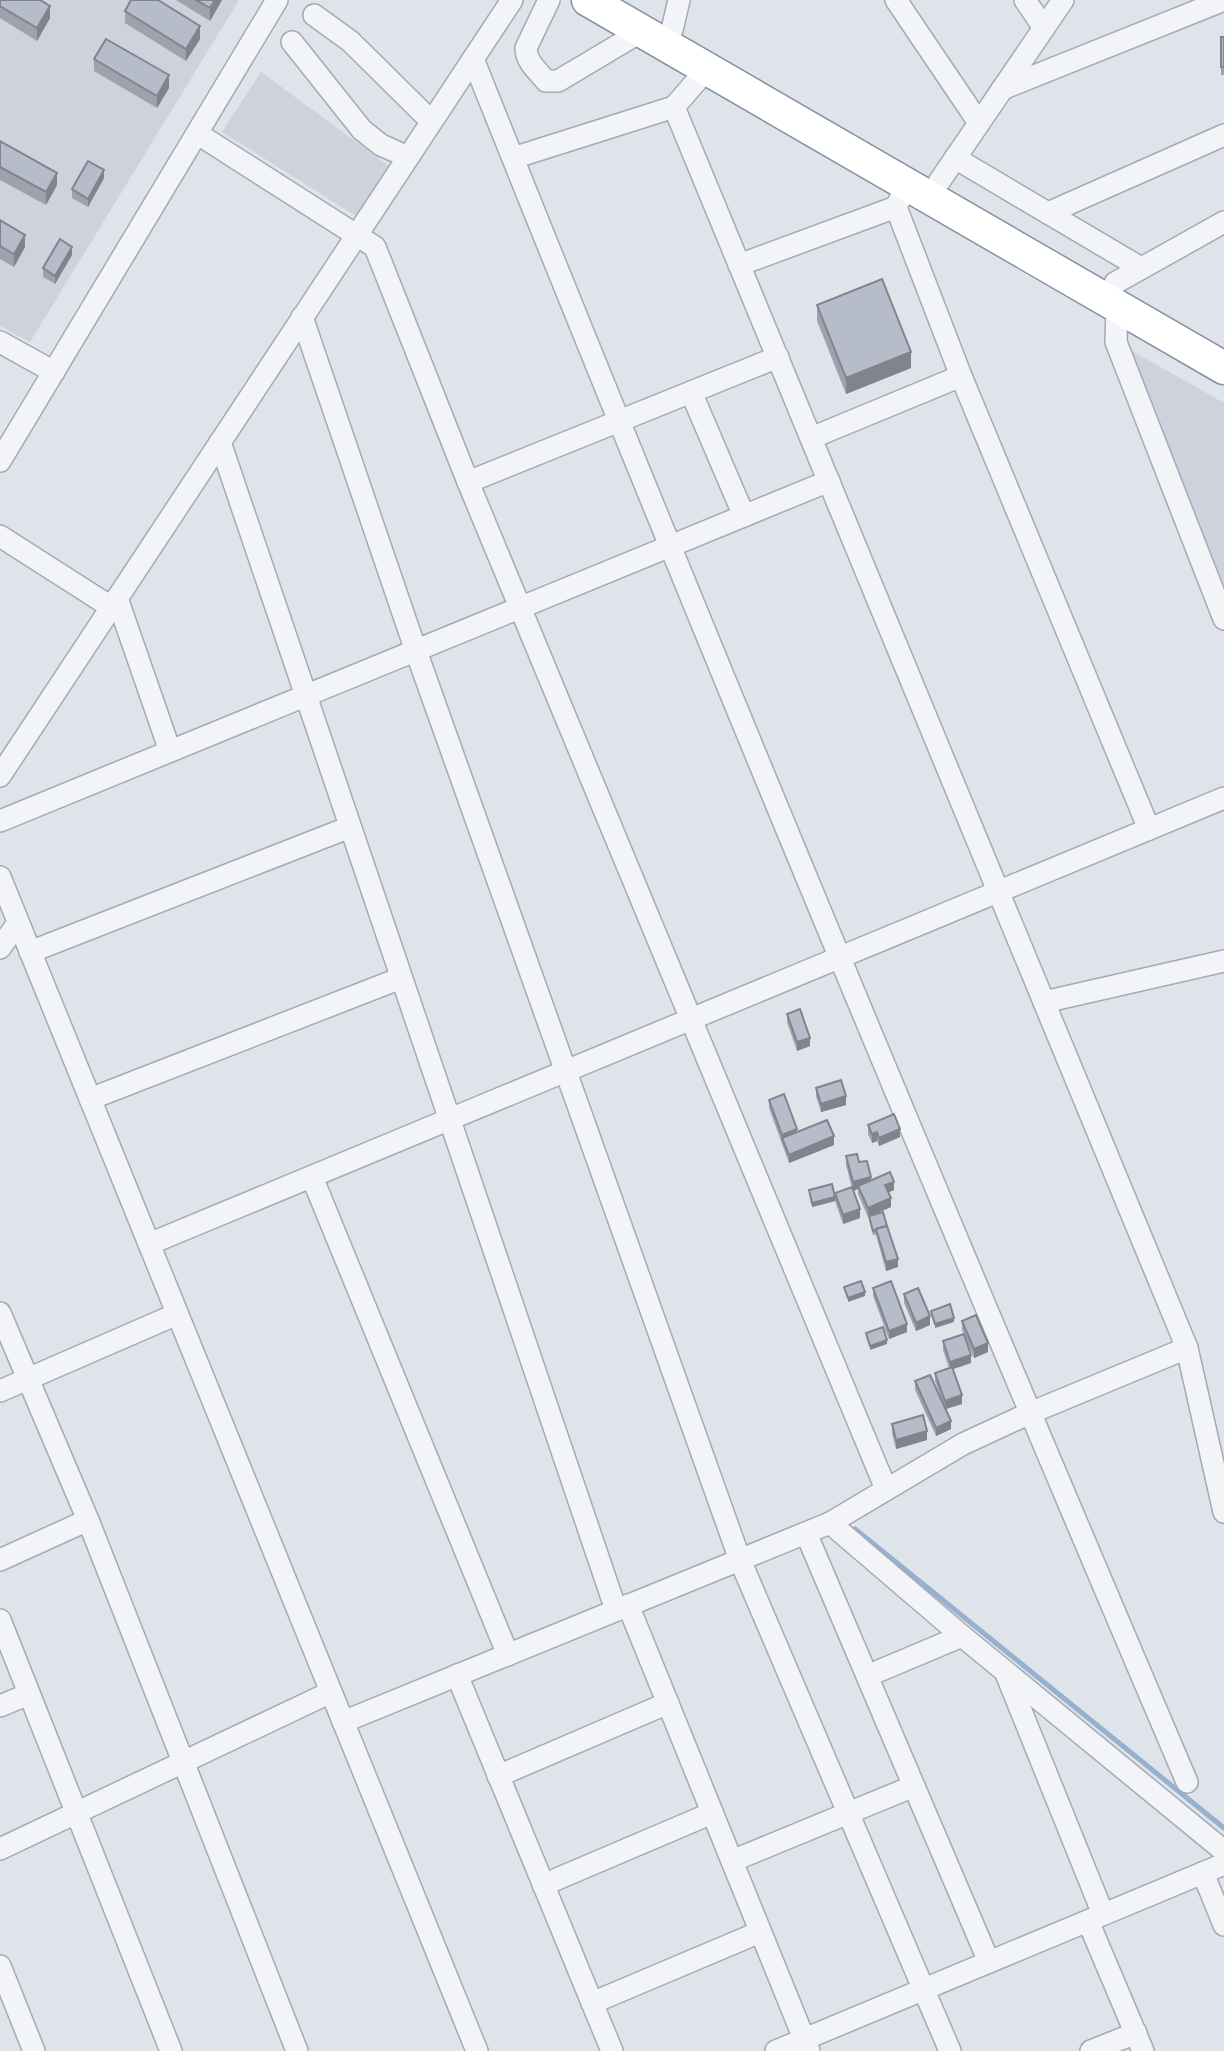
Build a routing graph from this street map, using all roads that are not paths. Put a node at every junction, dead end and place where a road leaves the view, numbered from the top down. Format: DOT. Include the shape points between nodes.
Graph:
graph roads {
  1 [pos="278,0"];
  2 [pos="512,0"];
  3 [pos="549,0"];
  4 [pos="588,0"];
  5 [pos="620,0"];
  6 [pos="896,0"];
  7 [pos="1025,0"];
  8 [pos="1063,0"];
  9 [pos="1224,0"];
  10 [pos="314,15"];
  11 [pos="664,20"];
  12 [pos="1044,28"];
  13 [pos="292,42"];
  14 [pos="473,59"];
  15 [pos="707,69"];
  16 [pos="1002,89"];
  17 [pos="674,107"];
  18 [pos="431,121"];
  19 [pos="979,123"];
  20 [pos="198,134"];
  21 [pos="1224,135"];
  22 [pos="408,157"];
  23 [pos="513,158"];
  24 [pos="947,170"];
  25 [pos="902,195"];
  26 [pos="1048,213"];
  27 [pos="1224,222"];
  28 [pos="357,235"];
  29 [pos="739,265"];
  30 [pos="1124,286"];
  31 [pos="302,317"];
  32 [pos="0,342"];
  33 [pos="1224,345"];
  34 [pos="778,358"];
  35 [pos="1224,368"];
  36 [pos="54,372"];
  37 [pos="961,376"];
  38 [pos="691,392"];
  39 [pos="618,421"];
  40 [pos="811,438"];
  41 [pos="220,442"];
  42 [pos="0,461"];
  43 [pos="829,481"];
  44 [pos="468,482"];
  45 [pos="744,516"];
  46 [pos="0,536"];
  47 [pos="670,546"];
  48 [pos="114,603"];
  49 [pos="520,608"];
  50 [pos="1224,619"];
  51 [pos="416,651"];
  52 [pos="306,696"];
  53 [pos="170,751"];
  54 [pos="0,776"];
  55 [pos="1224,798"];
  56 [pos="0,821"];
  57 [pos="350,827"];
  58 [pos="1149,829"];
  59 [pos="0,877"];
  60 [pos="999,892"];
  61 [pos="18,923"];
  62 [pos="0,948"];
  63 [pos="30,952"];
  64 [pos="841,957"];
  65 [pos="1224,961"];
  66 [pos="401,978"];
  67 [pos="1044,1002"];
  68 [pos="690,1020"];
  69 [pos="566,1072"];
  70 [pos="90,1099"];
  71 [pos="449,1121"];
  72 [pos="312,1177"];
  73 [pos="149,1244"];
  74 [pos="0,1313"];
  75 [pos="177,1314"];
  76 [pos="1187,1348"];
  77 [pos="28,1379"];
  78 [pos="0,1391"];
  79 [pos="1030,1413"];
  80 [pos="886,1489"];
  81 [pos="1224,1512"];
  82 [pos="88,1520"];
  83 [pos="830,1523"];
  84 [pos="806,1533"];
  85 [pos="0,1560"];
  86 [pos="740,1560"];
  87 [pos="622,1608"];
  88 [pos="0,1620"];
  89 [pos="962,1636"];
  90 [pos="508,1655"];
  91 [pos="1006,1672"];
  92 [pos="457,1675"];
  93 [pos="867,1675"];
  94 [pos="331,1692"];
  95 [pos="29,1694"];
  96 [pos="668,1703"];
  97 [pos="0,1706"];
  98 [pos="343,1722"];
  99 [pos="184,1762"];
  100 [pos="498,1776"];
  101 [pos="1187,1782"];
  102 [pos="914,1786"];
  103 [pos="76,1812"];
  104 [pos="712,1813"];
  105 [pos="848,1813"];
  106 [pos="0,1849"];
  107 [pos="1224,1851"];
  108 [pos="732,1861"];
  109 [pos="1224,1864"];
  110 [pos="1203,1873"];
  111 [pos="544,1885"];
  112 [pos="1096,1918"];
  113 [pos="1224,1925"];
  114 [pos="760,1932"];
  115 [pos="989,1962"];
  116 [pos="0,1966"];
  117 [pos="924,1989"];
  118 [pos="592,2003"];
  119 [pos="1140,2042"];
  120 [pos="806,2045"];
  121 [pos="34,2051"];
  122 [pos="170,2051"];
  123 [pos="298,2051"];
  124 [pos="477,2051"];
  125 [pos="612,2051"];
  126 [pos="776,2051"];
  127 [pos="950,2051"];
  128 [pos="1091,2051"];
  1 -- 20 [label="street"];
  2 -- 14 [label="street"];
  3 -- 11 [label="street" via="526,48 528,60 546,81 558,81"];
  4 -- 11 [label="highway"];
  5 -- 11 [label="highway"];
  6 -- 19 [label="street"];
  7 -- 12 [label="street"];
  8 -- 12 [label="street"];
  9 -- 16 [label="street"];
  10 -- 18 [label="street" via="350,41"];
  11 -- 15 [label="highway"];
  11 -- 24 [label="highway"];
  12 -- 16 [label="street"];
  13 -- 22 [label="street" via="362,130"];
  14 -- 18 [label="street"];
  14 -- 23 [label="street"];
  15 -- 17 [label="street"];
  15 -- 25 [label="highway"];
  16 -- 19 [label="street"];
  17 -- 23 [label="street"];
  17 -- 29 [label="street"];
  18 -- 22 [label="street"];
  19 -- 24 [label="street"];
  20 -- 28 [label="street"];
  20 -- 36 [label="street"];
  21 -- 26 [label="street"];
  22 -- 28 [label="street"];
  23 -- 39 [label="street"];
  24 -- 26 [label="street"];
  24 -- 30 [label="highway"];
  25 -- 29 [label="street"];
  25 -- 30 [label="highway"];
  25 -- 37 [label="street"];
  26 -- 30 [label="street"];
  27 -- 30 [label="street"];
  28 -- 31 [label="street"];
  28 -- 44 [label="street" via="375,247"];
  29 -- 34 [label="street"];
  30 -- 33 [label="highway"];
  30 -- 35 [label="highway"];
  30 -- 50 [label="street" via="1116,342"];
  31 -- 41 [label="street"];
  31 -- 51 [label="street"];
  32 -- 36 [label="street"];
  34 -- 38 [label="street"];
  34 -- 40 [label="street"];
  36 -- 42 [label="street"];
  37 -- 40 [label="street"];
  37 -- 58 [label="street"];
  38 -- 39 [label="street"];
  38 -- 45 [label="street"];
  39 -- 44 [label="street"];
  39 -- 47 [label="street"];
  40 -- 43 [label="street"];
  41 -- 48 [label="street"];
  41 -- 52 [label="street"];
  43 -- 45 [label="street"];
  43 -- 60 [label="street"];
  44 -- 49 [label="street"];
  45 -- 47 [label="street"];
  46 -- 48 [label="street"];
  47 -- 49 [label="street"];
  47 -- 64 [label="street"];
  48 -- 53 [label="street"];
  48 -- 54 [label="street"];
  49 -- 51 [label="street"];
  49 -- 68 [label="street"];
  51 -- 52 [label="street"];
  51 -- 69 [label="street"];
  52 -- 53 [label="street"];
  52 -- 57 [label="street"];
  53 -- 56 [label="street"];
  55 -- 58 [label="street"];
  57 -- 63 [label="street"];
  57 -- 66 [label="street"];
  58 -- 60 [label="street"];
  59 -- 61 [label="street"];
  60 -- 64 [label="street"];
  60 -- 67 [label="street"];
  61 -- 62 [label="street"];
  61 -- 63 [label="street"];
  63 -- 70 [label="street"];
  64 -- 68 [label="street"];
  64 -- 79 [label="street"];
  65 -- 67 [label="street"];
  66 -- 70 [label="street"];
  66 -- 71 [label="street"];
  67 -- 76 [label="street"];
  68 -- 69 [label="street"];
  68 -- 80 [label="street"];
  69 -- 71 [label="street"];
  69 -- 86 [label="street"];
  70 -- 73 [label="street"];
  71 -- 72 [label="street"];
  71 -- 87 [label="street"];
  72 -- 73 [label="street"];
  72 -- 90 [label="street"];
  73 -- 75 [label="street"];
  74 -- 77 [label="street"];
  75 -- 77 [label="street"];
  75 -- 94 [label="street"];
  76 -- 79 [label="street"];
  76 -- 81 [label="street"];
  77 -- 78 [label="street"];
  77 -- 82 [label="street"];
  79 -- 80 [label="street" via="963,1444"];
  79 -- 101 [label="street"];
  80 -- 83 [label="street"];
  82 -- 85 [label="street"];
  82 -- 99 [label="street"];
  83 -- 84 [label="street"];
  83 -- 89 [label="street"];
  84 -- 86 [label="street"];
  84 -- 93 [label="street"];
  86 -- 87 [label="street"];
  86 -- 105 [label="street"];
  87 -- 90 [label="street"];
  87 -- 96 [label="street"];
  88 -- 95 [label="street"];
  89 -- 91 [label="street"];
  89 -- 93 [label="street"];
  90 -- 92 [label="street"];
  91 -- 107 [label="street"];
  91 -- 112 [label="street"];
  92 -- 98 [label="street"];
  92 -- 100 [label="street"];
  93 -- 102 [label="street"];
  94 -- 98 [label="street"];
  94 -- 99 [label="street"];
  95 -- 97 [label="street"];
  95 -- 103 [label="street"];
  96 -- 100 [label="street"];
  96 -- 104 [label="street"];
  98 -- 124 [label="street"];
  99 -- 103 [label="street"];
  99 -- 123 [label="street"];
  100 -- 111 [label="street"];
  102 -- 105 [label="street"];
  102 -- 115 [label="street"];
  103 -- 106 [label="street"];
  103 -- 122 [label="street"];
  104 -- 108 [label="street"];
  104 -- 111 [label="street"];
  105 -- 108 [label="street"];
  105 -- 117 [label="street"];
  108 -- 114 [label="street"];
  109 -- 110 [label="street"];
  110 -- 112 [label="street"];
  110 -- 113 [label="street"];
  111 -- 118 [label="street"];
  112 -- 115 [label="street"];
  112 -- 119 [label="street"];
  114 -- 118 [label="street"];
  114 -- 120 [label="street"];
  115 -- 117 [label="street"];
  116 -- 121 [label="street"];
  117 -- 120 [label="street"];
  117 -- 127 [label="street"];
  118 -- 125 [label="street"];
  119 -- 128 [label="street"];
  120 -- 126 [label="street"];
}
